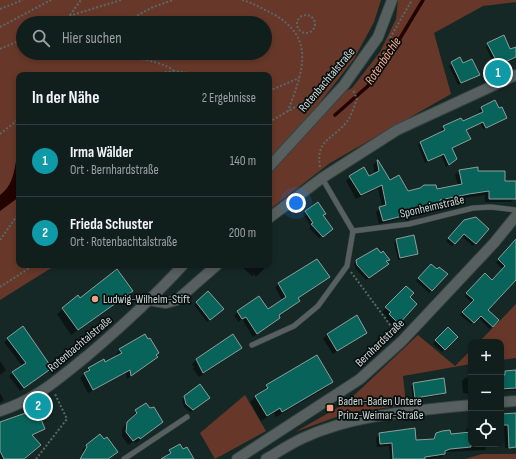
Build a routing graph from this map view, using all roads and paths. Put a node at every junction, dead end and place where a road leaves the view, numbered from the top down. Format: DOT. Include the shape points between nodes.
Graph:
graph roads {
  1 [pos="23,0"];
  2 [pos="51,0"];
  3 [pos="81,0"];
  4 [pos="121,0"];
  5 [pos="173,0"];
  6 [pos="242,0"];
  7 [pos="392,0"];
  8 [pos="0,9"];
  9 [pos="21,16"];
  10 [pos="69,16"];
  11 [pos="136,16"];
  12 [pos="16,19"];
  13 [pos="0,27"];
  14 [pos="300,30"];
  15 [pos="296,33"];
  16 [pos="16,42"];
  17 [pos="0,49"];
  18 [pos="145,60"];
  19 [pos="175,70"];
  20 [pos="163,72"];
  21 [pos="187,72"];
  22 [pos="516,75"];
  23 [pos="300,77"];
  24 [pos="352,88"];
  25 [pos="272,90"];
  26 [pos="326,90"];
  27 [pos="287,112"];
  28 [pos="272,120"];
  29 [pos="16,122"];
  30 [pos="0,134"];
  31 [pos="272,165"];
  32 [pos="322,178"];
  33 [pos="516,210"];
  34 [pos="272,216"];
  35 [pos="516,216"];
  36 [pos="16,217"];
  37 [pos="353,231"];
  38 [pos="0,240"];
  39 [pos="347,266"];
  40 [pos="29,268"];
  41 [pos="180,268"];
  42 [pos="214,268"];
  43 [pos="0,286"];
  44 [pos="149,300"];
  45 [pos="402,342"];
  46 [pos="252,345"];
  47 [pos="56,396"];
  48 [pos="516,401"];
  49 [pos="504,402"];
  50 [pos="468,405"];
  51 [pos="0,411"];
  52 [pos="187,417"];
  53 [pos="36,459"];
  54 [pos="124,459"];
  55 [pos="237,459"];
  56 [pos="266,459"];
  1 -- 8 [label="path"];
  2 -- 9 [label="path"];
  3 -- 10 [label="path"];
  4 -- 10 [label="path"];
  5 -- 11 [label="path"];
  6 -- 15 [label="path" via="282,19"];
  7 -- 31 [label="street, Rotenbachtalstraße" via="378,37 344,85"];
  12 -- 13 [label="path"];
  14 -- 14 [label="path" via="306,33 313,30 314,18 301,16 298,22"];
  14 -- 15 [label="path"];
  15 -- 23 [label="path" via="303,49"];
  16 -- 17 [label="path"];
  18 -- 19 [label="path"];
  19 -- 20 [label="path"];
  19 -- 21 [label="path"];
  22 -- 32 [label="street" via="396,130"];
  23 -- 25 [label="path"];
  23 -- 27 [label="path"];
  24 -- 32 [label="path" via="357,100 348,120 323,145 318,156"];
  26 -- 27 [label="path" via="320,91"];
  27 -- 28 [label="path"];
  29 -- 30 [label="path"];
  32 -- 34 [label="street"];
  32 -- 37 [label="lane"];
  33 -- 37 [label="lane, Sponheimstraße" via="473,208 409,224"];
  35 -- 45 [label="street, Bernhardstraße" via="494,244"];
  36 -- 38 [label="path"];
  37 -- 39 [label="lane"];
  39 -- 45 [label="path"];
  39 -- 46 [label="lane" via="318,306 294,326"];
  40 -- 43 [label="path"];
  41 -- 44 [label="street, Rotenbachtalstraße"];
  42 -- 44 [label="street" via="177,300 166,303"];
  44 -- 51 [label="street, Rotenbachtalstraße" via="127,323 46,390 20,405"];
  45 -- 55 [label="street, Bernhardstraße" via="360,379"];
  47 -- 53 [label="path" via="67,419"];
  48 -- 49 [label="street"];
  50 -- 56 [label="street" via="407,412 347,423 303,438"];
  52 -- 54 [label="lane"];
}
